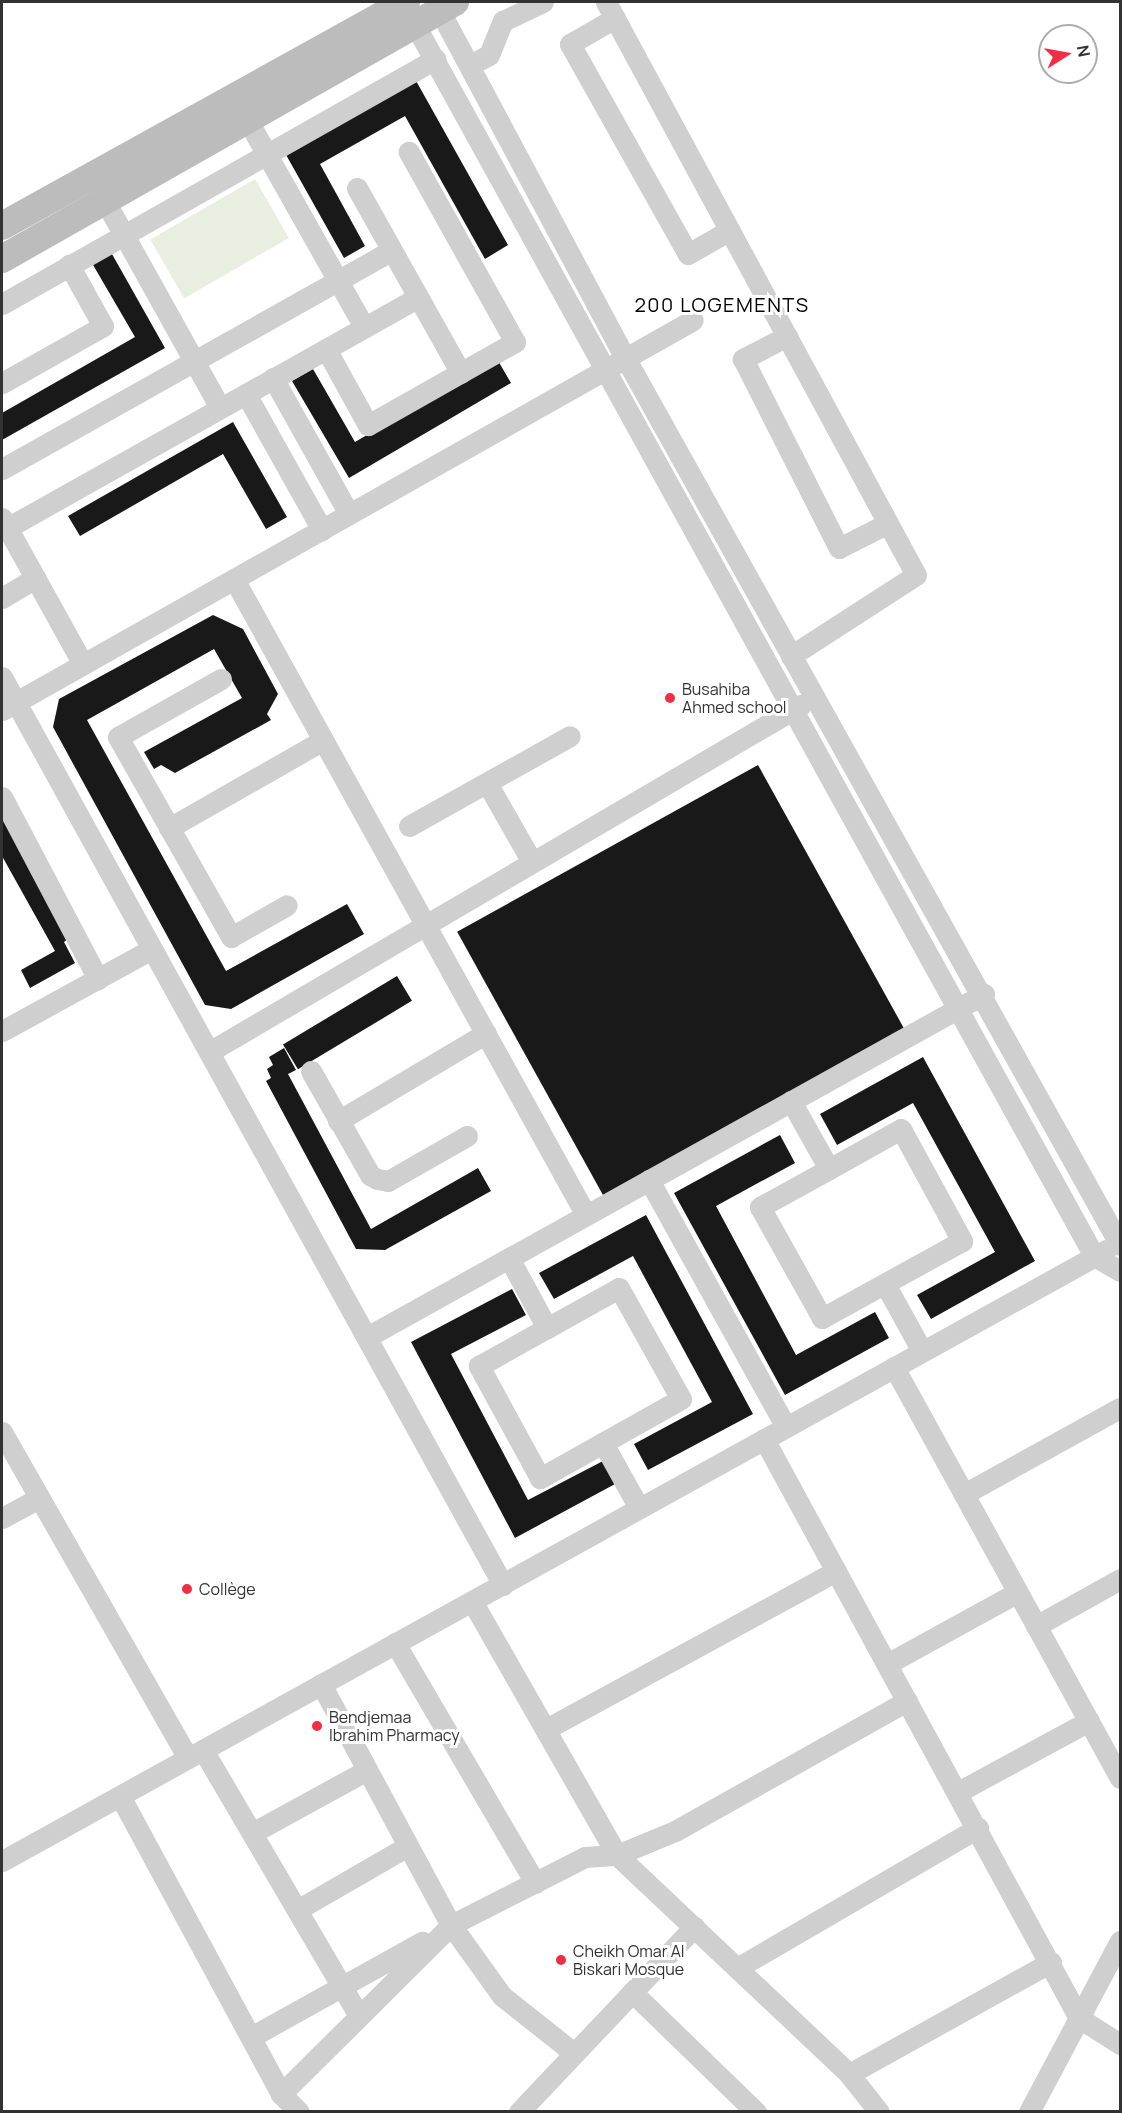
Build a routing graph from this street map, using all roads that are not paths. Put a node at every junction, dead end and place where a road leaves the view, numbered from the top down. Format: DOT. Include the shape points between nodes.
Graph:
graph roads {
  1 [pos="543,2"];
  2 [pos="443,4"];
  3 [pos="408,10"];
  4 [pos="611,10"];
  5 [pos="435,59"];
  6 [pos="470,65"];
  7 [pos="248,121"];
  8 [pos="409,153"];
  9 [pos="267,154"];
  10 [pos="357,188"];
  11 [pos="105,201"];
  12 [pos="2,226"];
  13 [pos="730,230"];
  14 [pos="124,235"];
  15 [pos="392,250"];
  16 [pos="2,259"];
  17 [pos="69,265"];
  18 [pos="338,281"];
  19 [pos="418,297"];
  20 [pos="2,303"];
  21 [pos="693,320"];
  22 [pos="364,327"];
  23 [pos="787,336"];
  24 [pos="326,349"];
  25 [pos="194,361"];
  26 [pos="627,361"];
  27 [pos="604,371"];
  28 [pos="461,373"];
  29 [pos="273,378"];
  30 [pos="2,383"];
  31 [pos="246,394"];
  32 [pos="220,408"];
  33 [pos="2,469"];
  34 [pos="349,514"];
  35 [pos="4,523"];
  36 [pos="888,523"];
  37 [pos="322,530"];
  38 [pos="35,578"];
  39 [pos="234,579"];
  40 [pos="2,598"];
  41 [pos="791,656"];
  42 [pos="83,664"];
  43 [pos="2,677"];
  44 [pos="221,679"];
  45 [pos="815,698"];
  46 [pos="9,706"];
  47 [pos="790,712"];
  48 [pos="570,736"];
  49 [pos="323,740"];
  50 [pos="487,783"];
  51 [pos="2,797"];
  52 [pos="409,826"];
  53 [pos="169,828"];
  54 [pos="532,862"];
  55 [pos="287,905"];
  56 [pos="425,924"];
  57 [pos="152,949"];
  58 [pos="98,979"];
  59 [pos="984,994"];
  60 [pos="956,1010"];
  61 [pos="2,1030"];
  62 [pos="486,1033"];
  63 [pos="209,1052"];
  64 [pos="311,1071"];
  65 [pos="791,1101"];
  66 [pos="338,1121"];
  67 [pos="467,1136"];
  68 [pos="829,1169"];
  69 [pos="649,1180"];
  70 [pos="586,1215"];
  71 [pos="1120,1243"];
  72 [pos="1094,1256"];
  73 [pos="509,1258"];
  74 [pos="1120,1271"];
  75 [pos="885,1284"];
  76 [pos="547,1328"];
  77 [pos="367,1338"];
  78 [pos="922,1352"];
  79 [pos="894,1367"];
  80 [pos="1120,1408"];
  81 [pos="786,1427"];
  82 [pos="2,1432"];
  83 [pos="764,1439"];
  84 [pos="603,1443"];
  85 [pos="964,1494"];
  86 [pos="39,1498"];
  87 [pos="639,1508"];
  88 [pos="2,1518"];
  89 [pos="836,1571"];
  90 [pos="1120,1579"];
  91 [pos="503,1585"];
  92 [pos="1018,1592"];
  93 [pos="472,1601"];
  94 [pos="1036,1626"];
  95 [pos="395,1643"];
  96 [pos="887,1664"];
  97 [pos="321,1684"];
  98 [pos="908,1701"];
  99 [pos="1089,1720"];
  100 [pos="548,1728"];
  101 [pos="196,1754"];
  102 [pos="1118,1767"];
  103 [pos="367,1770"];
  104 [pos="958,1792"];
  105 [pos="120,1796"];
  106 [pos="978,1828"];
  107 [pos="252,1833"];
  108 [pos="408,1846"];
  109 [pos="617,1855"];
  110 [pos="2,1861"];
  111 [pos="535,1883"];
  112 [pos="297,1910"];
  113 [pos="451,1925"];
  114 [pos="694,1927"];
  115 [pos="1120,1941"];
  116 [pos="1052,1962"];
  117 [pos="737,1968"];
  118 [pos="342,1988"];
  119 [pos="632,1992"];
  120 [pos="358,2014"];
  121 [pos="1079,2018"];
  122 [pos="250,2037"];
  123 [pos="1120,2044"];
  124 [pos="574,2053"];
  125 [pos="849,2074"];
  126 [pos="281,2094"];
  127 [pos="754,2111"];
  128 [pos="879,2111"];
  129 [pos="299,2112"];
  130 [pos="519,2112"];
  131 [pos="1029,2112"];
  1 -- 6 [label="street" via="503,21 489,55"];
  2 -- 3 [label="main road"];
  2 -- 6 [label="street"];
  3 -- 5 [label="street"];
  3 -- 7 [label="main road"];
  3 -- 12 [label="main road"];
  4 -- 13 [label="street"];
  4 -- 13 [label="street" via="570,44 688,254"];
  5 -- 9 [label="street"];
  5 -- 27 [label="street"];
  6 -- 26 [label="street"];
  7 -- 9 [label="street"];
  7 -- 11 [label="main road"];
  8 -- 28 [label="street" via="515,342"];
  9 -- 14 [label="street"];
  9 -- 18 [label="street"];
  10 -- 15 [label="street"];
  11 -- 14 [label="street"];
  11 -- 16 [label="main road"];
  13 -- 23 [label="street"];
  14 -- 17 [label="street"];
  14 -- 25 [label="street"];
  15 -- 18 [label="street"];
  15 -- 19 [label="street"];
  17 -- 20 [label="street"];
  17 -- 30 [label="street" via="103,326"];
  18 -- 22 [label="street"];
  18 -- 25 [label="street"];
  19 -- 22 [label="street"];
  19 -- 28 [label="street"];
  21 -- 26 [label="street"];
  22 -- 24 [label="street"];
  23 -- 36 [label="street"];
  23 -- 36 [label="street" via="743,359 839,548"];
  24 -- 28 [label="street" via="368,425"];
  24 -- 29 [label="street"];
  25 -- 32 [label="street"];
  25 -- 33 [label="street"];
  26 -- 27 [label="street"];
  26 -- 41 [label="street"];
  27 -- 34 [label="street"];
  27 -- 47 [label="street"];
  29 -- 31 [label="street"];
  29 -- 34 [label="street"];
  31 -- 32 [label="street"];
  31 -- 37 [label="street"];
  32 -- 35 [label="street"];
  34 -- 37 [label="street"];
  35 -- 38 [label="street"];
  36 -- 41 [label="street" via="916,575"];
  37 -- 39 [label="street"];
  38 -- 40 [label="street"];
  38 -- 42 [label="street"];
  39 -- 42 [label="street"];
  39 -- 49 [label="street"];
  41 -- 45 [label="street"];
  42 -- 46 [label="street"];
  43 -- 46 [label="street"];
  44 -- 53 [label="street" via="118,737"];
  45 -- 47 [label="street"];
  45 -- 59 [label="street"];
  46 -- 57 [label="street"];
  47 -- 54 [label="street"];
  47 -- 60 [label="street"];
  48 -- 50 [label="street"];
  49 -- 53 [label="street"];
  49 -- 56 [label="street"];
  50 -- 52 [label="street"];
  50 -- 54 [label="street"];
  51 -- 58 [label="street"];
  53 -- 55 [label="street" via="231,937"];
  54 -- 56 [label="street"];
  56 -- 62 [label="street"];
  56 -- 63 [label="street"];
  57 -- 58 [label="street"];
  57 -- 63 [label="street"];
  58 -- 61 [label="street"];
  59 -- 60 [label="street"];
  59 -- 71 [label="street"];
  60 -- 65 [label="street"];
  60 -- 72 [label="street"];
  62 -- 66 [label="street"];
  62 -- 70 [label="street"];
  63 -- 77 [label="street"];
  64 -- 66 [label="street"];
  65 -- 68 [label="street"];
  65 -- 69 [label="street"];
  66 -- 67 [label="street" via="370,1175 388,1181"];
  68 -- 75 [label="street" via="760,1207 822,1318"];
  68 -- 75 [label="street" via="901,1129 962,1240"];
  69 -- 70 [label="street"];
  69 -- 81 [label="street"];
  70 -- 73 [label="street"];
  71 -- 72 [label="street"];
  72 -- 74 [label="street"];
  72 -- 78 [label="street"];
  73 -- 76 [label="street"];
  73 -- 77 [label="street"];
  75 -- 78 [label="street"];
  76 -- 84 [label="street" via="479,1366 540,1478"];
  76 -- 84 [label="street" via="620,1288 681,1400"];
  77 -- 91 [label="street"];
  78 -- 79 [label="street"];
  79 -- 81 [label="street"];
  79 -- 85 [label="street"];
  80 -- 85 [label="street"];
  81 -- 83 [label="street"];
  82 -- 86 [label="street"];
  83 -- 87 [label="street"];
  83 -- 89 [label="street"];
  84 -- 87 [label="street"];
  85 -- 92 [label="street"];
  86 -- 88 [label="street"];
  86 -- 101 [label="street"];
  87 -- 91 [label="street"];
  89 -- 96 [label="street"];
  89 -- 100 [label="street"];
  90 -- 94 [label="street"];
  91 -- 93 [label="street"];
  92 -- 94 [label="street"];
  92 -- 96 [label="street"];
  93 -- 95 [label="street"];
  93 -- 100 [label="street"];
  94 -- 99 [label="street"];
  95 -- 97 [label="street"];
  95 -- 111 [label="street"];
  96 -- 98 [label="street"];
  97 -- 101 [label="street"];
  97 -- 103 [label="street"];
  98 -- 104 [label="street"];
  98 -- 109 [label="street" via="675,1831"];
  99 -- 102 [label="street"];
  99 -- 104 [label="street"];
  100 -- 109 [label="street"];
  101 -- 105 [label="street"];
  101 -- 107 [label="street"];
  103 -- 107 [label="street"];
  103 -- 108 [label="street"];
  104 -- 106 [label="street"];
  105 -- 110 [label="street"];
  105 -- 122 [label="street"];
  106 -- 116 [label="street"];
  106 -- 117 [label="street"];
  107 -- 112 [label="street"];
  108 -- 112 [label="street"];
  108 -- 113 [label="street"];
  109 -- 111 [label="street" via="585,1857"];
  109 -- 114 [label="street"];
  111 -- 113 [label="street"];
  112 -- 118 [label="street"];
  113 -- 118 [label="street"];
  113 -- 120 [label="street"];
  113 -- 124 [label="street" via="502,1996"];
  114 -- 117 [label="street"];
  114 -- 119 [label="street"];
  115 -- 121 [label="street"];
  116 -- 121 [label="street"];
  116 -- 125 [label="street"];
  117 -- 125 [label="street"];
  118 -- 120 [label="street"];
  118 -- 122 [label="street"];
  119 -- 124 [label="street"];
  119 -- 127 [label="street"];
  120 -- 126 [label="street"];
  121 -- 123 [label="street"];
  121 -- 131 [label="street"];
  122 -- 126 [label="street"];
  124 -- 130 [label="street"];
  125 -- 128 [label="street"];
  126 -- 129 [label="street"];
}
